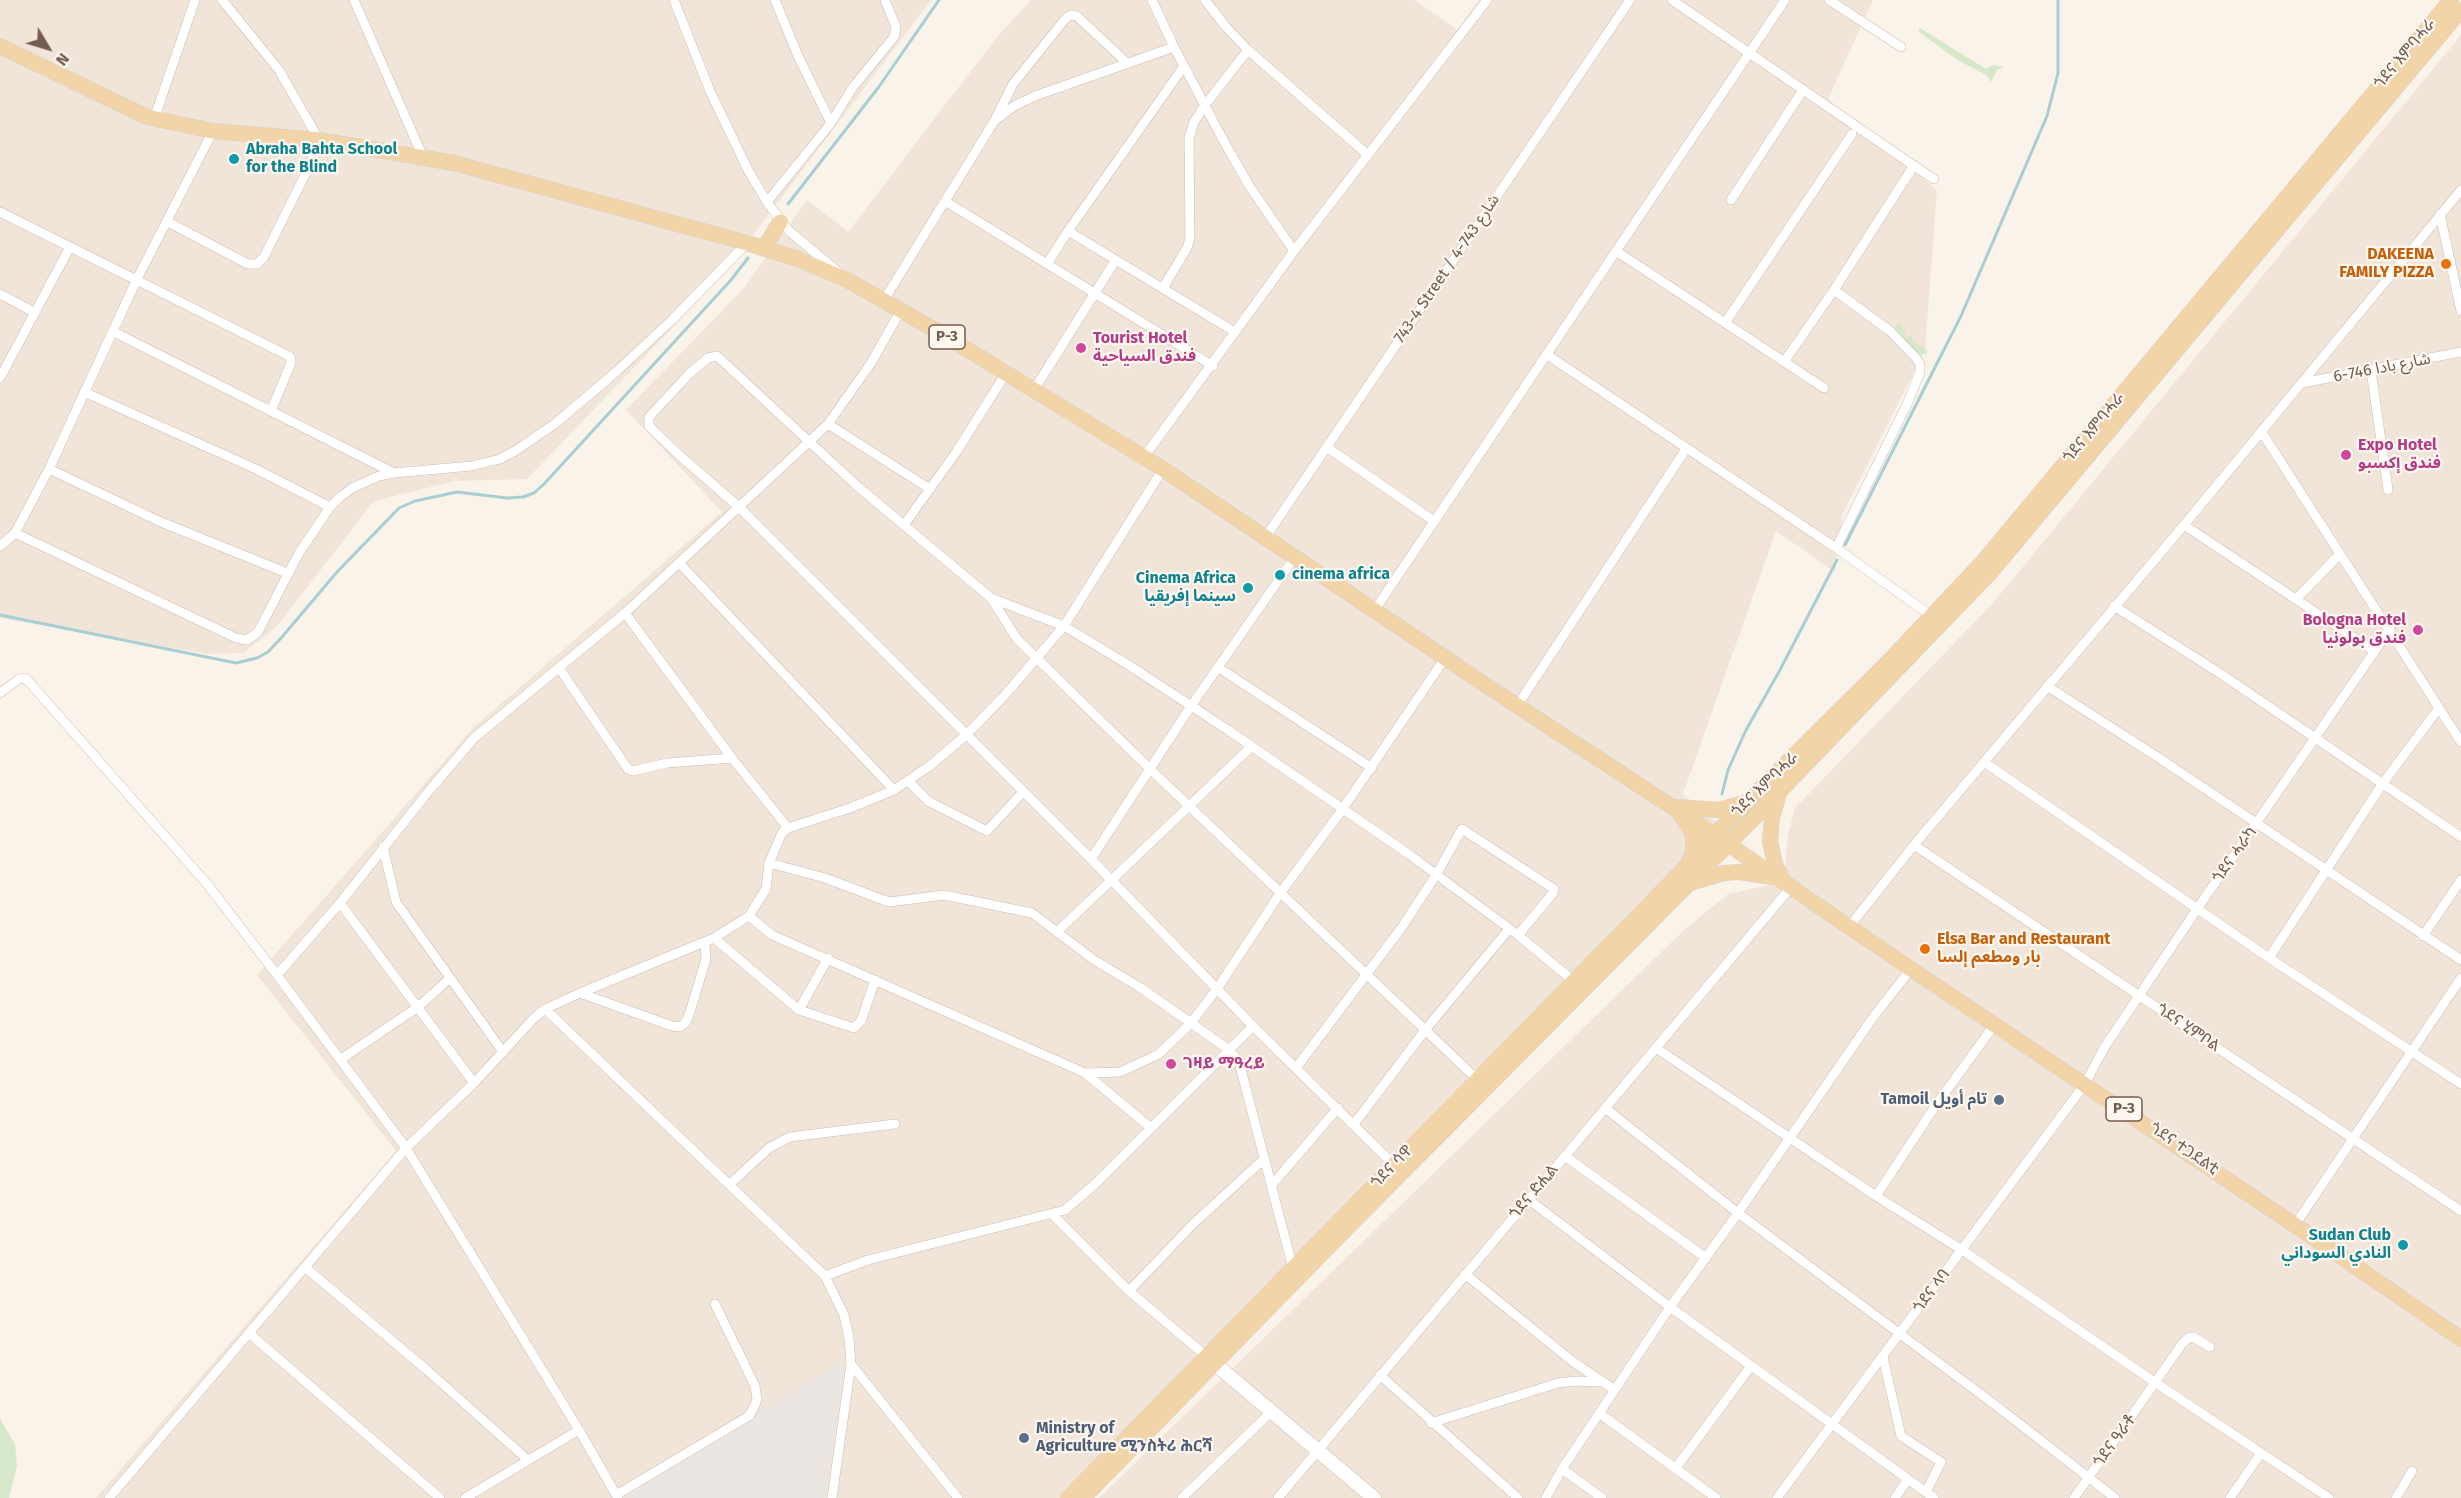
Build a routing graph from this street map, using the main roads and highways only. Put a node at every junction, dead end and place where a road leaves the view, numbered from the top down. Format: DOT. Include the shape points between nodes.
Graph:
graph roads {
  1 [pos="2451,0"];
  2 [pos="2461,10"];
  3 [pos="0,46"];
  4 [pos="780,222"];
  5 [pos="764,248"];
  6 [pos="1937,620"];
  7 [pos="1780,790"];
  8 [pos="1750,801"];
  9 [pos="1674,808"];
  10 [pos="1714,835"];
  11 [pos="1728,844"];
  12 [pos="1686,877"];
  13 [pos="1784,883"];
  14 [pos="2461,1340"];
  15 [pos="1210,1360"];
  16 [pos="1068,1498"];
  17 [pos="1083,1498"];
  1 -- 6 [label="main road, ጎደና እምባሓራ"];
  2 -- 6 [label="main road, ጎደና እምባሓራ" via="2026,530"];
  3 -- 5 [label="main road, P-3" via="154,119 213,131 318,140 423,157 537,184"];
  4 -- 5 [label="main road"];
  5 -- 9 [label="main road, P-3" via="849,281 1006,372 1144,457"];
  6 -- 7 [label="main road, ጎደና እምባሓራ"];
  6 -- 8 [label="main road, ጎደና እምባሓራ"];
  7 -- 11 [label="main road, ጎደና እምባሓራ"];
  7 -- 13 [label="main road" via="1770,841"];
  8 -- 9 [label="main road" via="1718,810"];
  8 -- 10 [label="main road, ጎደና እምባሓራ"];
  9 -- 10 [label="main road, P-3"];
  9 -- 12 [label="main road" via="1693,834 1693,853"];
  10 -- 11 [label="main road, P-3"];
  10 -- 12 [label="main road, ጎደና ሳዋ"];
  11 -- 12 [label="main road, ጎደና ሳዋ"];
  11 -- 13 [label="main road, P-3"];
  12 -- 13 [label="main road" via="1739,872"];
  12 -- 15 [label="main road, ጎደና ሳዋ"];
  13 -- 14 [label="main road, ጎደና ተጋደልቲ / P-3"];
  15 -- 16 [label="main road, ጎደና ሳዋ"];
  15 -- 17 [label="main road, ጎደና ሳዋ"];
}
